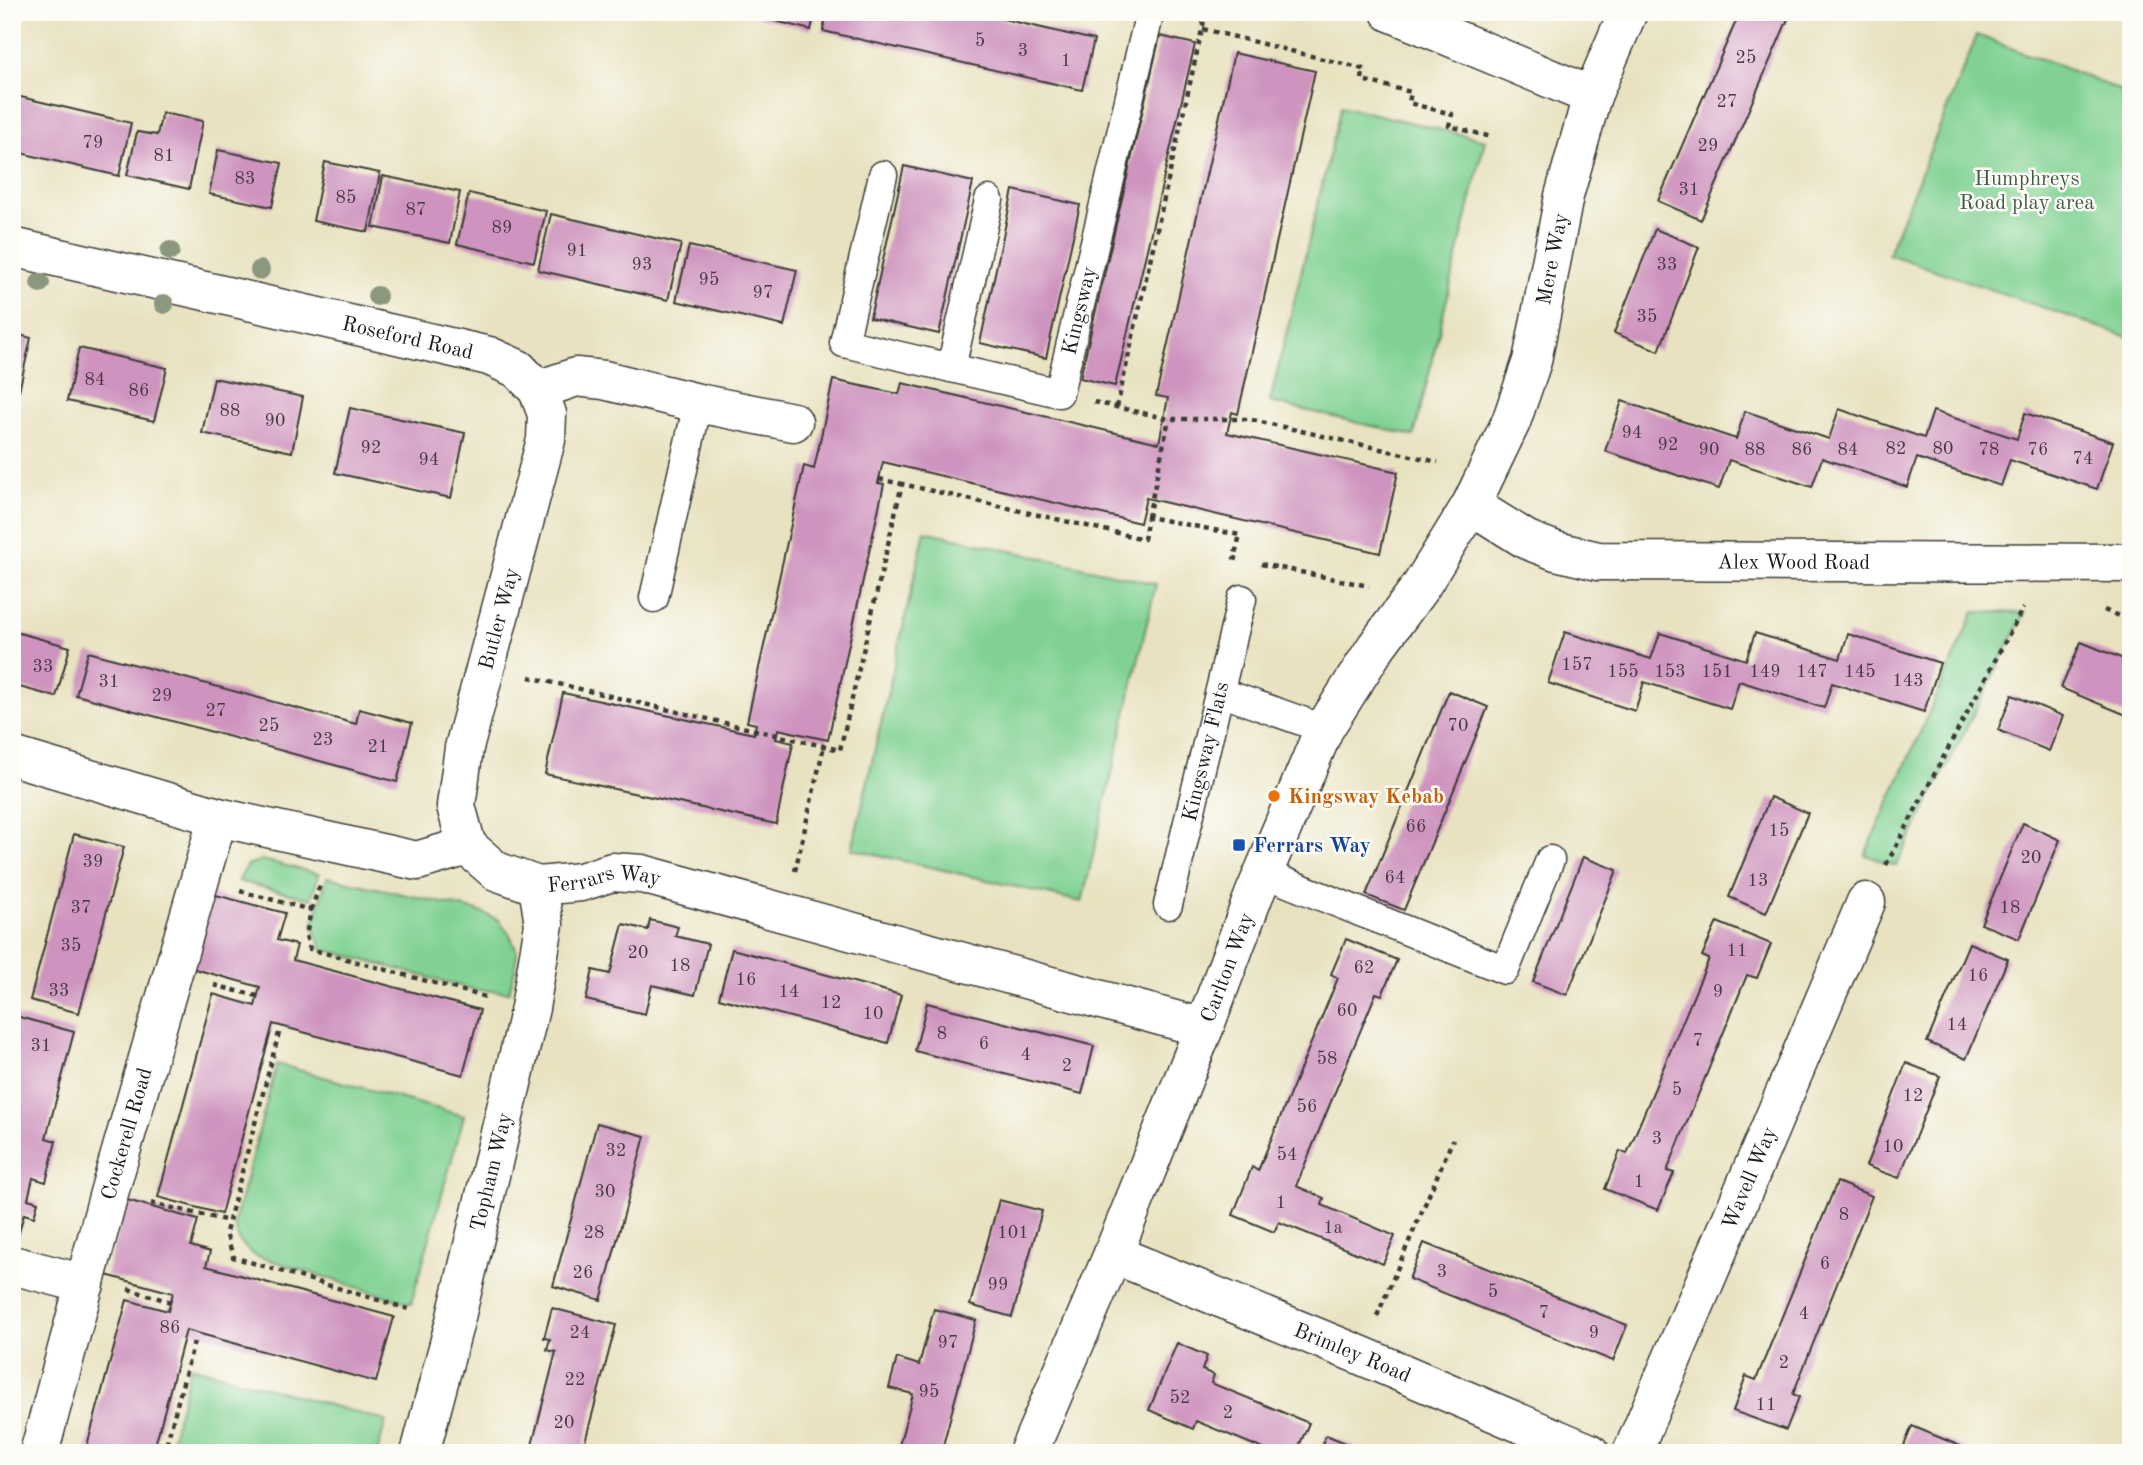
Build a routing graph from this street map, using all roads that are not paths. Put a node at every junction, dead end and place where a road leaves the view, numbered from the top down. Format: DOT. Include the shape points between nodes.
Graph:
graph roads {
  1 [pos="1150,12"];
  2 [pos="1390,12"];
  3 [pos="1628,12"];
  4 [pos="1592,96"];
  5 [pos="883,175"];
  6 [pos="989,200"];
  7 [pos="12,247"];
  8 [pos="951,369"];
  9 [pos="538,390"];
  10 [pos="698,403"];
  11 [pos="793,422"];
  12 [pos="1471,505"];
  13 [pos="2131,563"];
  14 [pos="654,598"];
  15 [pos="1242,599"];
  16 [pos="1220,692"];
  17 [pos="1324,729"];
  18 [pos="12,756"];
  19 [pos="218,817"];
  20 [pos="467,846"];
  21 [pos="1550,860"];
  22 [pos="1264,873"];
  23 [pos="538,886"];
  24 [pos="1866,902"];
  25 [pos="1168,905"];
  26 [pos="1204,1028"];
  27 [pos="1113,1254"];
  28 [pos="12,1265"];
  29 [pos="85,1284"];
  30 [pos="39,1453"];
  31 [pos="420,1453"];
  32 [pos="1028,1453"];
  33 [pos="1590,1453"];
  34 [pos="1632,1453"];
  1 -- 8 [label="lane, Kingsway" via="1059,393"];
  2 -- 4 [label="street"];
  3 -- 4 [label="street, Mere Way"];
  4 -- 12 [label="street, Mere Way" via="1564,197 1532,361 1511,422"];
  5 -- 8 [label="lane" via="844,344"];
  6 -- 8 [label="lane"];
  7 -- 9 [label="street, Roseford Road" via="489,356 518,369"];
  9 -- 10 [label="street" via="576,377"];
  9 -- 20 [label="street, Butler Way" via="547,414 546,440 464,748 456,806"];
  10 -- 11 [label="street"];
  10 -- 14 [label="lane"];
  12 -- 13 [label="street, Alex Wood Road" via="1527,540 1598,561"];
  12 -- 17 [label="street, Carlton Way"];
  15 -- 16 [label="lane, Kingsway Flats"];
  16 -- 17 [label="lane"];
  16 -- 25 [label="lane, Kingsway Flats"];
  17 -- 22 [label="street, Carlton Way"];
  18 -- 19 [label="street"];
  19 -- 20 [label="street" via="416,861"];
  19 -- 29 [label="street, Cockerell Road"];
  20 -- 23 [label="street, Ferrars Way" via="496,871"];
  21 -- 22 [label="lane" via="1505,971"];
  22 -- 26 [label="street, Carlton Way"];
  23 -- 26 [label="street, Ferrars Way" via="581,882 612,872 642,874"];
  23 -- 31 [label="street, Topham Way" via="544,923 530,1008"];
  24 -- 34 [label="street, Wavell Way"];
  26 -- 27 [label="street, Carlton Way"];
  27 -- 32 [label="street, Carlton Way"];
  27 -- 33 [label="street, Brimley Road"];
  28 -- 29 [label="street"];
  29 -- 30 [label="street, Cockerell Road"];
}
